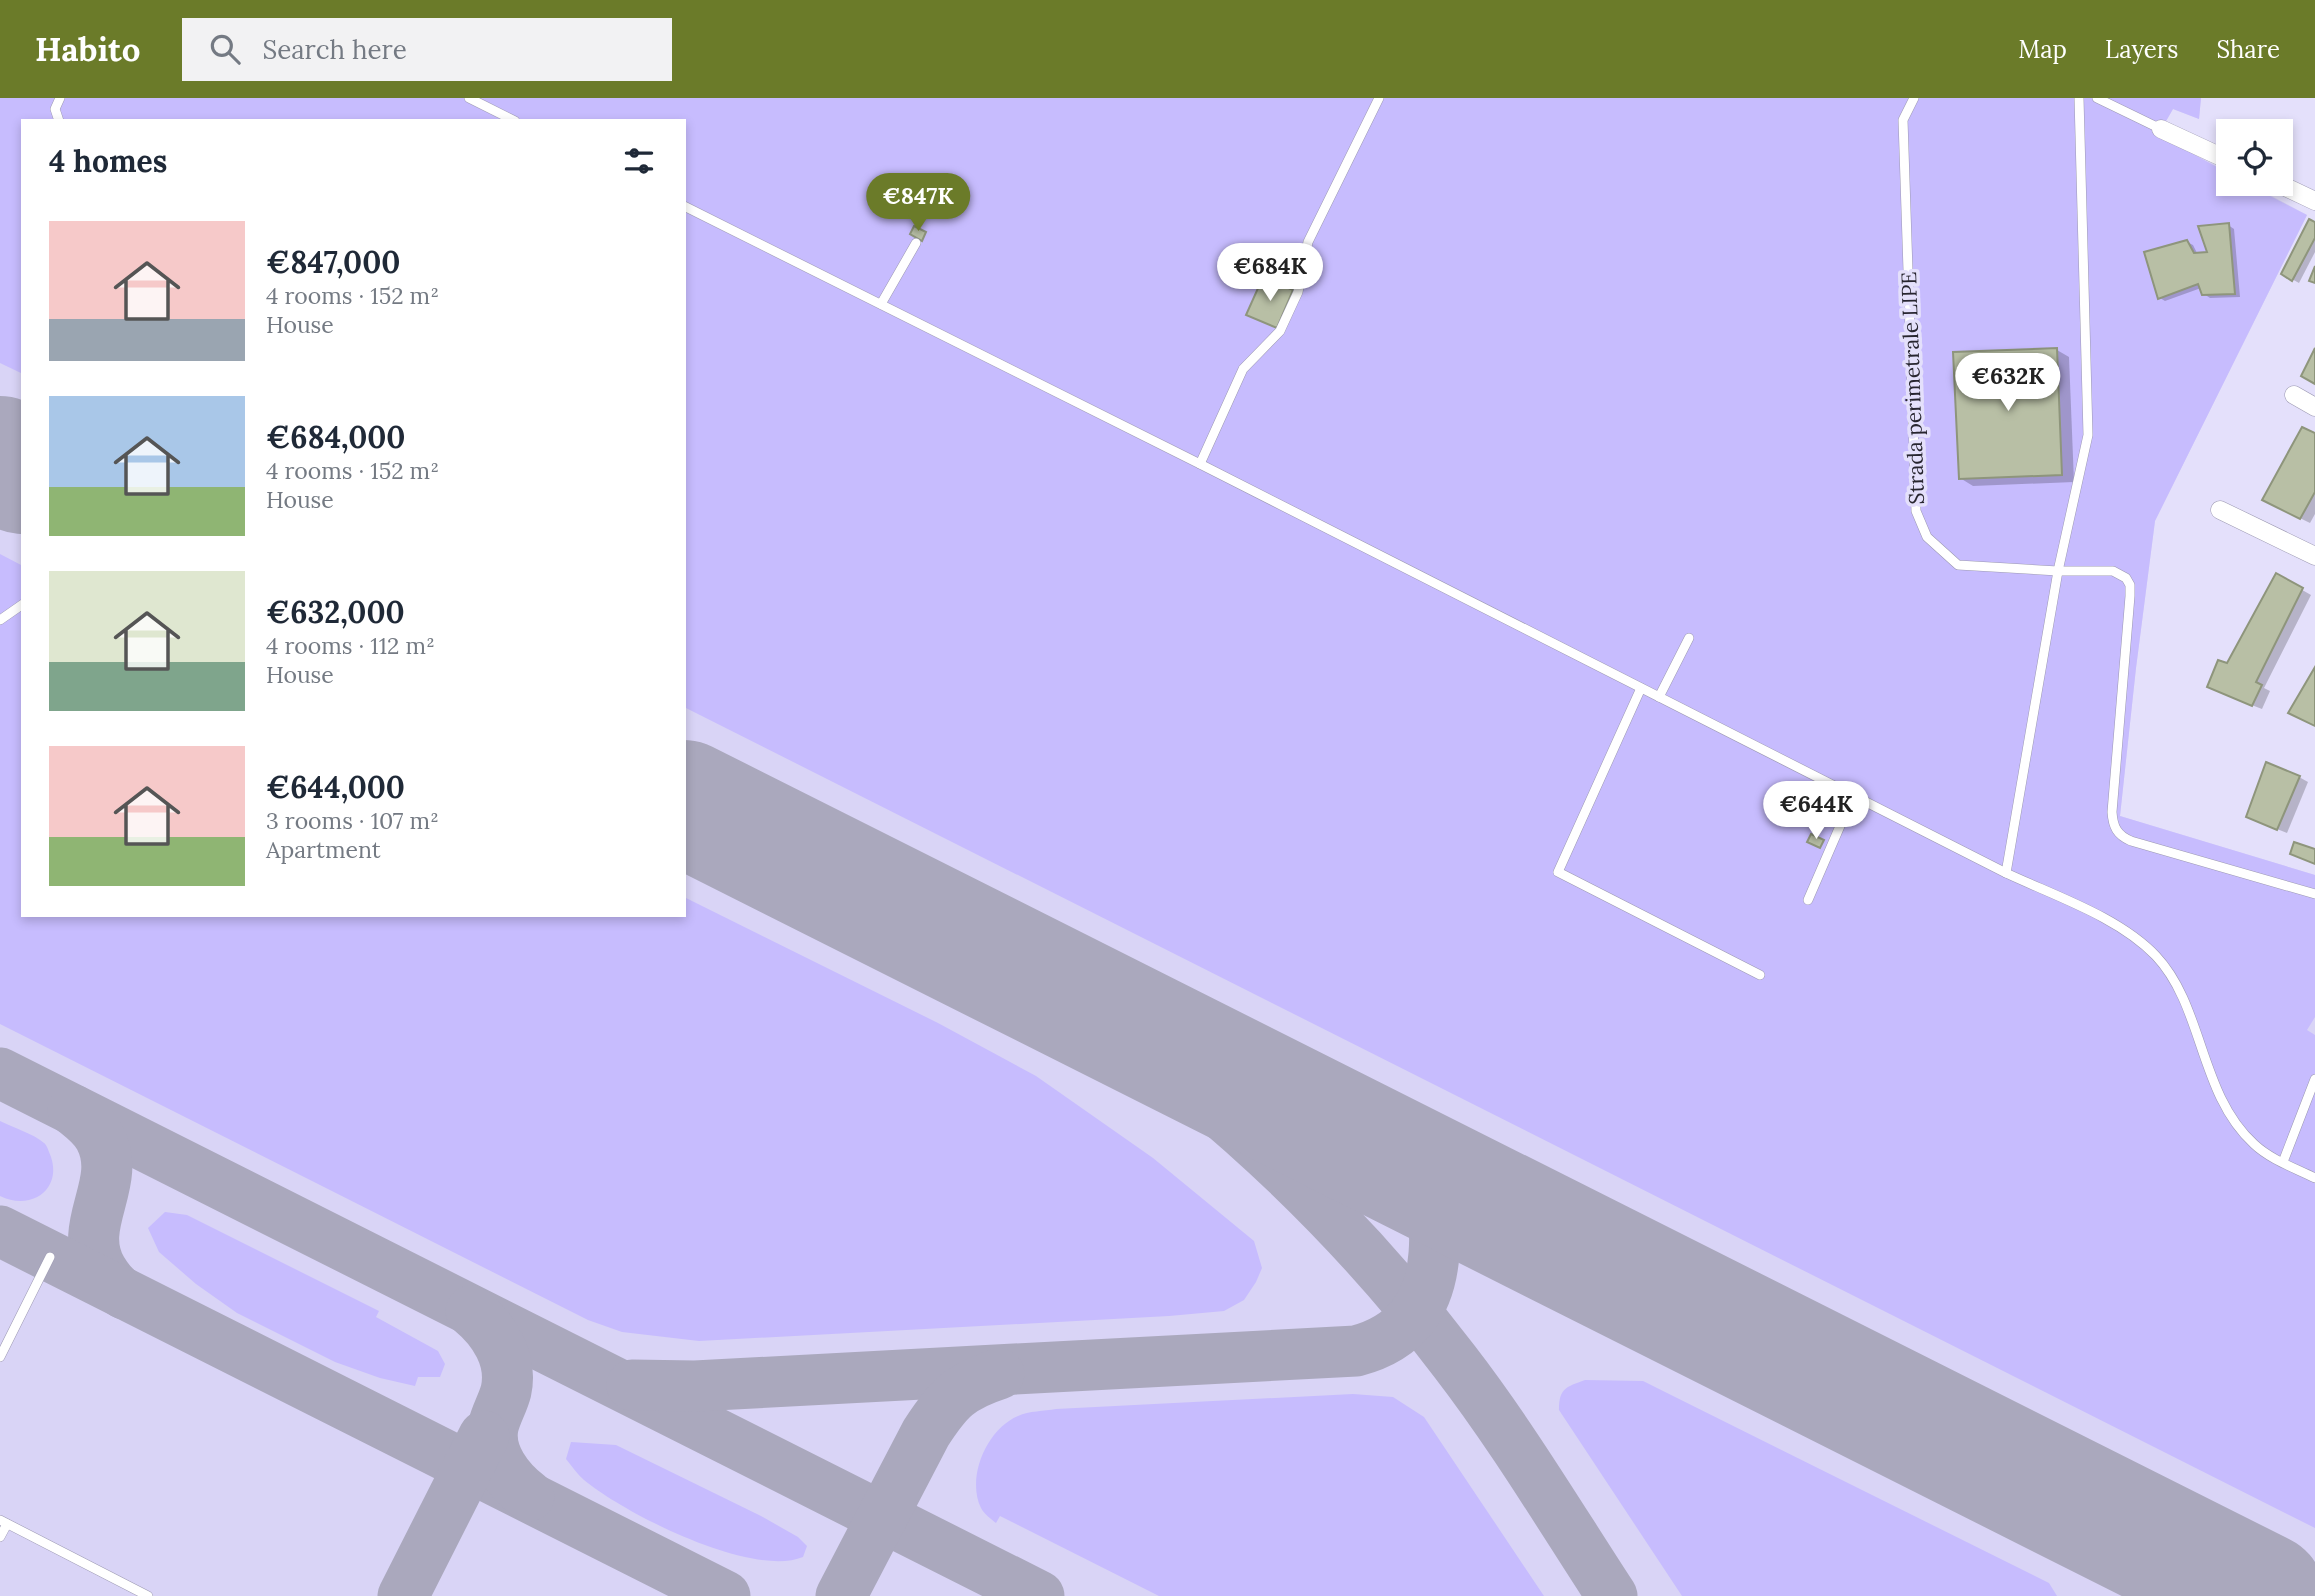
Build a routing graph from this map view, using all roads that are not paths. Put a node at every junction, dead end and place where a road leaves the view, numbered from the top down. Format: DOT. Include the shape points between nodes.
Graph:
graph roads {
  1 [pos="60,98"];
  2 [pos="469,98"];
  3 [pos="1380,98"];
  4 [pos="1914,98"];
  5 [pos="2079,98"];
  6 [pos="2096,98"];
  7 [pos="58,119"];
  8 [pos="510,119"];
  9 [pos="2161,129"];
  10 [pos="2216,154"];
  11 [pos="2293,191"];
  12 [pos="2315,201"];
  13 [pos="686,206"];
  14 [pos="916,243"];
  15 [pos="881,304"];
  16 [pos="2294,395"];
  17 [pos="2315,407"];
  18 [pos="1200,464"];
  19 [pos="2220,510"];
  20 [pos="2315,556"];
  21 [pos="2058,571"];
  22 [pos="21,605"];
  23 [pos="0,620"];
  24 [pos="1689,638"];
  25 [pos="1642,688"];
  26 [pos="1659,697"];
  27 [pos="1853,796"];
  28 [pos="2006,873"];
  29 [pos="2315,894"];
  30 [pos="1808,900"];
  31 [pos="1759,975"];
  32 [pos="2315,1079"];
  33 [pos="2283,1162"];
  34 [pos="2315,1178"];
  35 [pos="50,1257"];
  36 [pos="0,1357"];
  37 [pos="4,1522"];
  38 [pos="0,1537"];
  39 [pos="135,1593"];
  40 [pos="148,1596"];
  1 -- 7 [label="lane" via="55,109"];
  2 -- 8 [label="lane"];
  3 -- 18 [label="lane" via="1308,242 1298,292 1280,331 1243,369"];
  4 -- 21 [label="lane, Strada perimetrale LIPE" via="1903,120 1916,511 1927,537 1958,565"];
  5 -- 21 [label="lane" via="2088,435"];
  6 -- 9 [label="lane"];
  9 -- 10 [label="street"];
  11 -- 12 [label="street"];
  13 -- 15 [label="lane"];
  14 -- 15 [label="lane"];
  15 -- 18 [label="lane"];
  16 -- 17 [label="street"];
  18 -- 25 [label="lane"];
  19 -- 20 [label="street"];
  21 -- 28 [label="lane"];
  21 -- 29 [label="lane, Strada perimetrale LIPE" via="2113,571 2130,585 2112,813 2116,830 2131,841"];
  22 -- 23 [label="lane"];
  24 -- 26 [label="lane"];
  25 -- 26 [label="lane"];
  25 -- 31 [label="lane" via="1558,872"];
  26 -- 27 [label="lane"];
  27 -- 28 [label="lane"];
  27 -- 30 [label="lane"];
  28 -- 33 [label="lane" via="2132,934 2158,958 2187,1009 2223,1103 2256,1146"];
  32 -- 33 [label="lane"];
  33 -- 34 [label="lane"];
  35 -- 36 [label="lane"];
  37 -- 38 [label="lane"];
  37 -- 39 [label="lane"];
  39 -- 40 [label="lane"];
}
